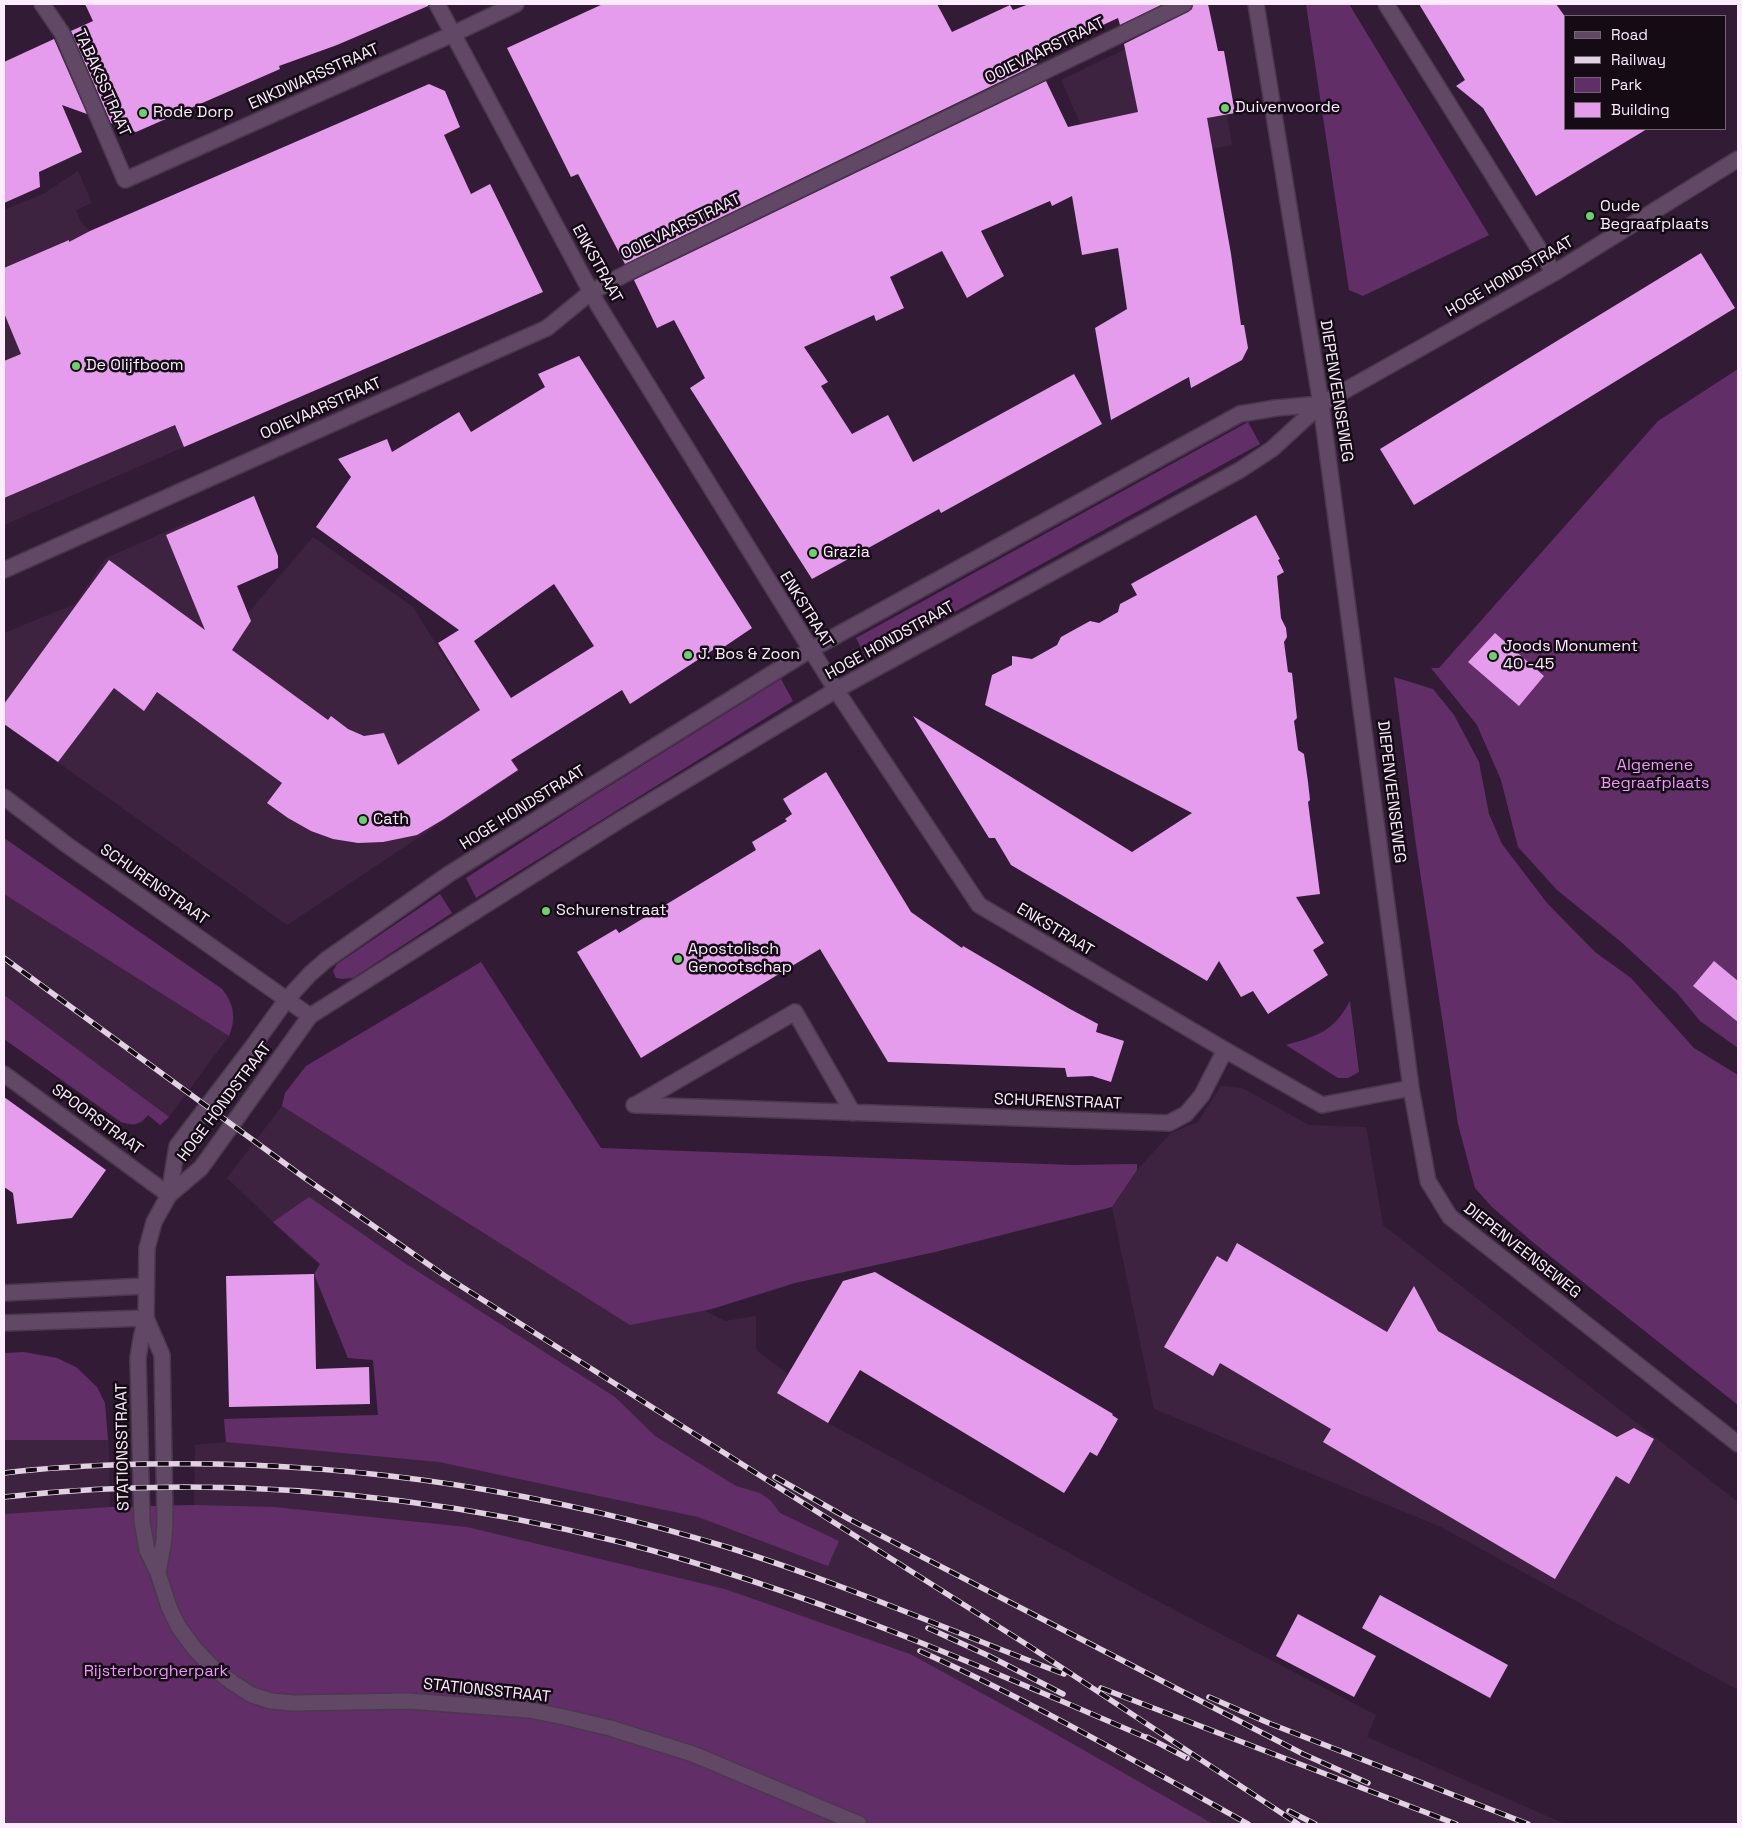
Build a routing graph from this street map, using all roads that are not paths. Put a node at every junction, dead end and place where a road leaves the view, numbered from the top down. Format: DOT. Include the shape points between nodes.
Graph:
graph roads {
  1 [pos="42,4"];
  2 [pos="438,4"];
  3 [pos="516,4"];
  4 [pos="1184,4"];
  5 [pos="1256,4"];
  6 [pos="1386,4"];
  7 [pos="453,34"];
  8 [pos="1738,159"];
  9 [pos="126,180"];
  10 [pos="1554,273"];
  11 [pos="591,292"];
  12 [pos="1321,404"];
  13 [pos="4,570"];
  14 [pos="810,650"];
  15 [pos="836,690"];
  16 [pos="4,797"];
  17 [pos="287,999"];
  18 [pos="310,1016"];
  19 [pos="1225,1050"];
  20 [pos="4,1074"];
  21 [pos="1411,1088"];
  22 [pos="853,1113"];
  23 [pos="169,1195"];
  24 [pos="145,1286"];
  25 [pos="4,1293"];
  26 [pos="146,1318"];
  27 [pos="4,1323"];
  28 [pos="1738,1444"];
  29 [pos="158,1573"];
  30 [pos="859,1824"];
  1 -- 9 [label="street, TABAKSSTRAAT" via="62,34"];
  2 -- 7 [label="street, ENKSTRAAT"];
  3 -- 7 [label="street, ENKDWARSSTRAAT"];
  4 -- 11 [label="street, OOIEVAARSTRAAT"];
  5 -- 12 [label="street, DIEPENVEENSEWEG"];
  6 -- 10 [label="street"];
  7 -- 9 [label="street, ENKDWARSSTRAAT"];
  7 -- 11 [label="street, ENKSTRAAT"];
  8 -- 10 [label="street, HOGE HONDSTRAAT"];
  10 -- 12 [label="street, HOGE HONDSTRAAT"];
  11 -- 13 [label="street, OOIEVAARSTRAAT" via="547,328"];
  11 -- 14 [label="street, ENKSTRAAT"];
  12 -- 14 [label="street, HOGE HONDSTRAAT" via="1240,414"];
  12 -- 15 [label="street, HOGE HONDSTRAAT" via="1272,449 1240,470"];
  12 -- 21 [label="street, DIEPENVEENSEWEG"];
  14 -- 15 [label="street, ENKSTRAAT"];
  14 -- 17 [label="street, HOGE HONDSTRAAT" via="449,874 326,960"];
  15 -- 18 [label="street, HOGE HONDSTRAAT" via="620,820"];
  15 -- 19 [label="street, ENKSTRAAT" via="979,906"];
  16 -- 17 [label="street, SCHURENSTRAAT"];
  17 -- 18 [label="street, SCHURENSTRAAT"];
  17 -- 23 [label="street, HOGE HONDSTRAAT" via="178,1146"];
  18 -- 23 [label="street, HOGE HONDSTRAAT" via="202,1168"];
  19 -- 21 [label="street, ENKSTRAAT" via="1322,1105"];
  19 -- 22 [label="street, SCHURENSTRAAT" via="1202,1096 1186,1114 1169,1123"];
  20 -- 23 [label="street, SPOORSTRAAT"];
  21 -- 28 [label="street, DIEPENVEENSEWEG" via="1428,1181 1450,1217"];
  22 -- 22 [label="street, SCHURENSTRAAT" via="795,1012 634,1105 654,1106"];
  23 -- 24 [label="street, STATIONSSTRAAT" via="150,1234"];
  24 -- 25 [label="street"];
  24 -- 26 [label="street, STATIONSSTRAAT"];
  26 -- 27 [label="street"];
  26 -- 29 [label="street, STATIONSSTRAAT" via="162,1355 165,1520"];
  26 -- 29 [label="street, STATIONSSTRAAT" via="138,1358 142,1522 147,1550"];
  29 -- 30 [label="street, STATIONSSTRAAT" via="172,1614 194,1648 212,1667 252,1695 294,1703 408,1701 528,1710 564,1717 694,1754"];
}
